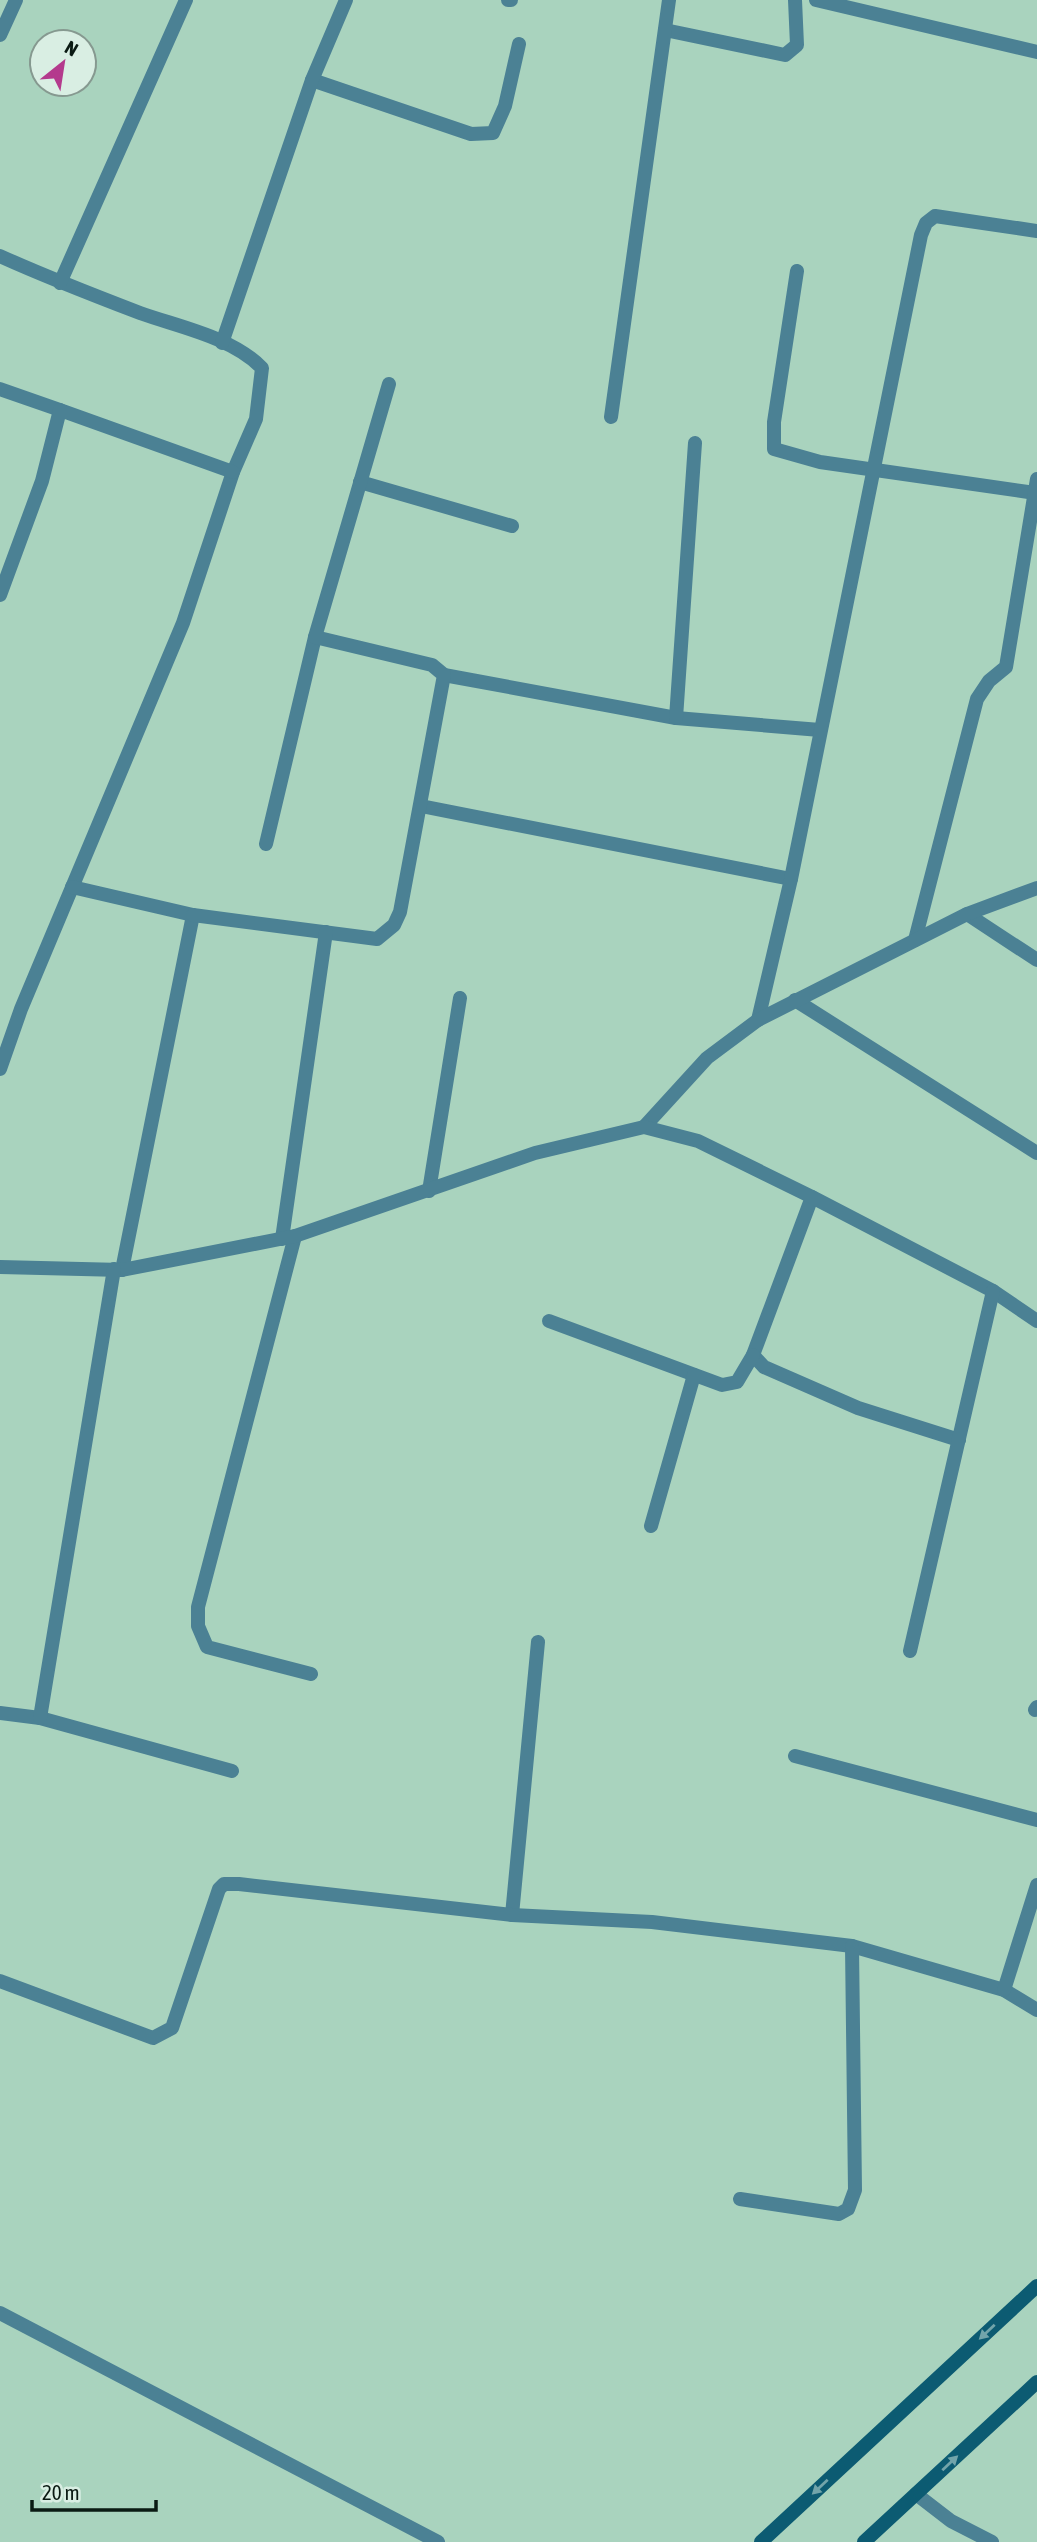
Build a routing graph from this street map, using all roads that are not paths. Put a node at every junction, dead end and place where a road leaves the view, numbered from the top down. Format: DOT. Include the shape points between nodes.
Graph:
graph roads {
  1 [pos="16,0"];
  2 [pos="186,0"];
  3 [pos="346,0"];
  4 [pos="669,0"];
  5 [pos="796,0"];
  6 [pos="816,0"];
  7 [pos="665,30"];
  8 [pos="0,35"];
  9 [pos="519,44"];
  10 [pos="1037,52"];
  11 [pos="312,80"];
  12 [pos="1037,230"];
  13 [pos="0,256"];
  14 [pos="797,271"];
  15 [pos="60,283"];
  16 [pos="222,343"];
  17 [pos="389,384"];
  18 [pos="0,388"];
  19 [pos="60,410"];
  20 [pos="611,417"];
  21 [pos="695,443"];
  22 [pos="873,471"];
  23 [pos="233,472"];
  24 [pos="360,482"];
  25 [pos="1036,486"];
  26 [pos="512,526"];
  27 [pos="0,595"];
  28 [pos="316,637"];
  29 [pos="444,675"];
  30 [pos="676,718"];
  31 [pos="820,730"];
  32 [pos="421,806"];
  33 [pos="266,844"];
  34 [pos="791,879"];
  35 [pos="72,887"];
  36 [pos="1037,888"];
  37 [pos="967,914"];
  38 [pos="192,915"];
  39 [pos="326,932"];
  40 [pos="915,940"];
  41 [pos="1037,960"];
  42 [pos="460,998"];
  43 [pos="796,1000"];
  44 [pos="758,1020"];
  45 [pos="0,1069"];
  46 [pos="644,1127"];
  47 [pos="1037,1153"];
  48 [pos="429,1191"];
  49 [pos="812,1197"];
  50 [pos="288,1237"];
  51 [pos="0,1267"];
  52 [pos="118,1270"];
  53 [pos="993,1291"];
  54 [pos="550,1321"];
  55 [pos="1037,1321"];
  56 [pos="753,1355"];
  57 [pos="694,1375"];
  58 [pos="959,1440"];
  59 [pos="651,1526"];
  60 [pos="538,1642"];
  61 [pos="910,1651"];
  62 [pos="311,1674"];
  63 [pos="0,1713"];
  64 [pos="40,1718"];
  65 [pos="795,1756"];
  66 [pos="232,1771"];
  67 [pos="1037,1820"];
  68 [pos="1037,1885"];
  69 [pos="512,1915"];
  70 [pos="852,1946"];
  71 [pos="0,1981"];
  72 [pos="1004,1990"];
  73 [pos="1037,2010"];
  74 [pos="740,2199"];
  75 [pos="1037,2286"];
  76 [pos="0,2314"];
  77 [pos="1037,2382"];
  78 [pos="916,2494"];
  79 [pos="438,2542"];
  80 [pos="761,2542"];
  81 [pos="864,2542"];
  82 [pos="992,2542"];
  1 -- 8 [label="street"];
  2 -- 15 [label="street"];
  3 -- 11 [label="street"];
  4 -- 7 [label="street"];
  5 -- 7 [label="street" via="797,45 785,55"];
  6 -- 10 [label="street"];
  7 -- 20 [label="street"];
  9 -- 11 [label="street" via="494,133 471,134"];
  11 -- 16 [label="street"];
  12 -- 22 [label="street" via="935,216 926,223"];
  13 -- 15 [label="street"];
  14 -- 22 [label="street" via="774,449"];
  15 -- 16 [label="street"];
  16 -- 23 [label="street" via="249,355 262,368 256,419"];
  17 -- 24 [label="street"];
  18 -- 19 [label="street"];
  19 -- 23 [label="street"];
  19 -- 27 [label="street" via="43,481"];
  21 -- 30 [label="street"];
  22 -- 25 [label="street"];
  22 -- 31 [label="street"];
  23 -- 35 [label="street" via="183,623"];
  24 -- 26 [label="street"];
  24 -- 28 [label="street"];
  25 -- 40 [label="street" via="1006,667 977,699"];
  28 -- 29 [label="street" via="432,665"];
  28 -- 33 [label="street"];
  29 -- 30 [label="street"];
  29 -- 32 [label="street"];
  30 -- 31 [label="street"];
  31 -- 34 [label="street"];
  32 -- 34 [label="street"];
  32 -- 39 [label="street" via="394,925 377,939"];
  34 -- 44 [label="street"];
  35 -- 38 [label="street"];
  35 -- 45 [label="street"];
  36 -- 37 [label="street"];
  37 -- 40 [label="street"];
  37 -- 41 [label="street"];
  38 -- 39 [label="street"];
  38 -- 52 [label="street"];
  39 -- 50 [label="street"];
  40 -- 43 [label="street"];
  42 -- 48 [label="street"];
  43 -- 44 [label="street"];
  43 -- 47 [label="street"];
  44 -- 46 [label="street" via="707,1058"];
  46 -- 48 [label="street" via="535,1153"];
  46 -- 49 [label="street" via="698,1141"];
  48 -- 50 [label="street"];
  49 -- 53 [label="street"];
  49 -- 56 [label="street"];
  50 -- 52 [label="street"];
  50 -- 62 [label="street" via="201,1595 198,1626 207,1647"];
  51 -- 52 [label="street"];
  52 -- 64 [label="street"];
  53 -- 55 [label="street"];
  53 -- 58 [label="street"];
  54 -- 57 [label="street"];
  56 -- 57 [label="street" via="737,1382 722,1385"];
  56 -- 58 [label="street" via="764,1367 858,1408"];
  57 -- 59 [label="street"];
  58 -- 61 [label="street"];
  60 -- 69 [label="street"];
  63 -- 64 [label="street"];
  64 -- 66 [label="street"];
  65 -- 67 [label="street"];
  68 -- 72 [label="street"];
  69 -- 70 [label="street" via="652,1922"];
  69 -- 71 [label="street" via="224,1884 212,1905 172,2028 153,2038"];
  70 -- 72 [label="street"];
  70 -- 74 [label="street" via="855,2190 848,2208 839,2214"];
  72 -- 73 [label="street"];
  75 -- 80 [label="main road, one-way"];
  76 -- 79 [label="street"];
  78 -- 77 [label="main road, one-way"];
  78 -- 81 [label="main road"];
  78 -- 82 [label="street" via="951,2521"];
}
